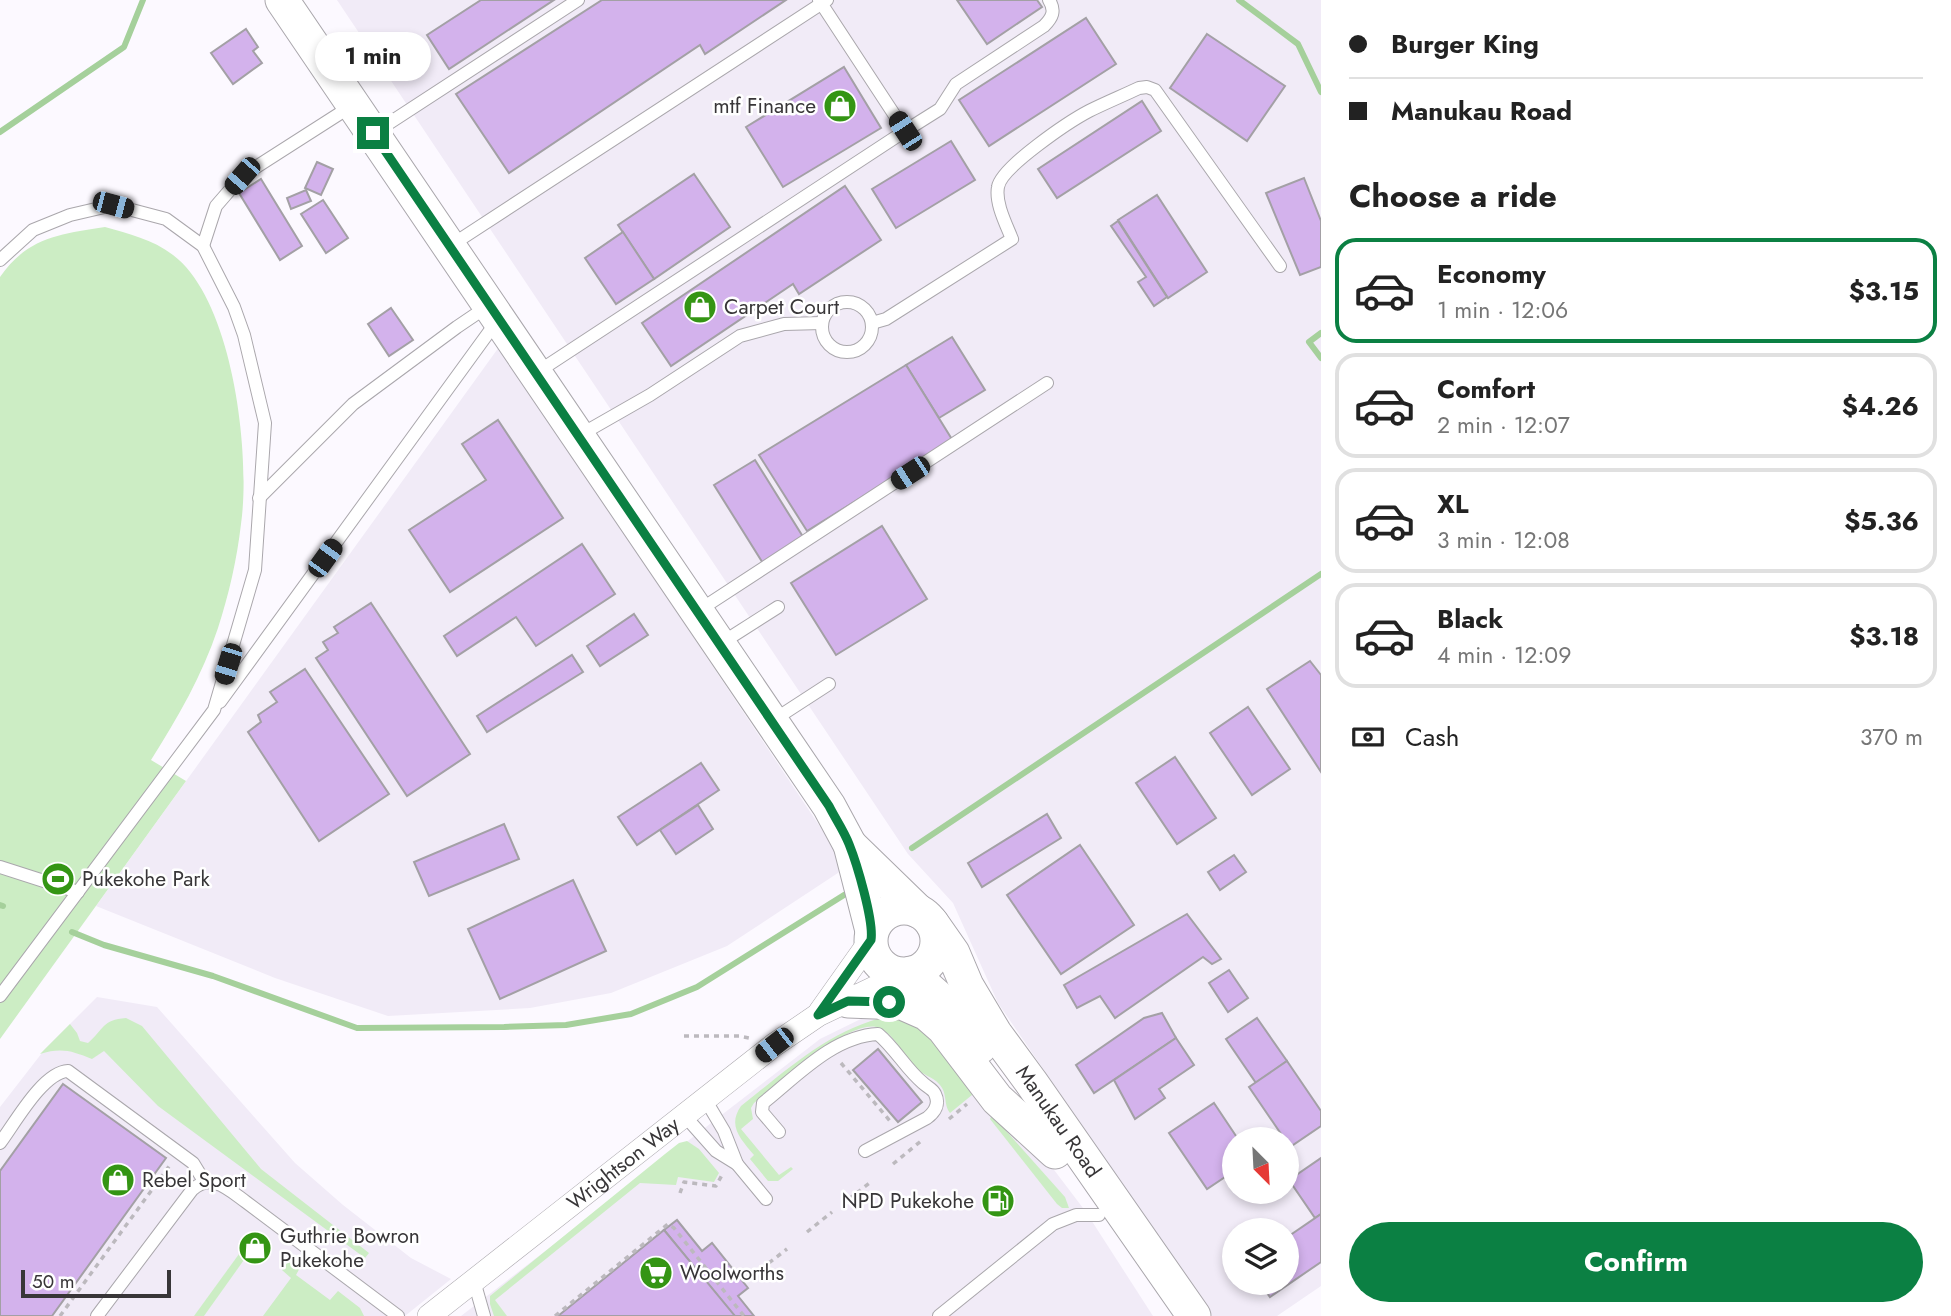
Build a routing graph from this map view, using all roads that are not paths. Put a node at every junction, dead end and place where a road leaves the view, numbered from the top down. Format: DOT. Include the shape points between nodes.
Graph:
graph roads {
  1 [pos="282,0"];
  2 [pos="578,0"];
  3 [pos="1049,0"];
  4 [pos="823,1"];
  5 [pos="354,104"];
  6 [pos="905,131"];
  7 [pos="373,133"];
  8 [pos="203,246"];
  9 [pos="450,246"];
  10 [pos="0,260"];
  11 [pos="1280,266"];
  12 [pos="494,311"];
  13 [pos="822,323"];
  14 [pos="872,323"];
  15 [pos="536,373"];
  16 [pos="1047,383"];
  17 [pos="579,436"];
  18 [pos="258,498"];
  19 [pos="778,607"];
  20 [pos="698,612"];
  21 [pos="720,644"];
  22 [pos="829,684"];
  23 [pos="214,710"];
  24 [pos="772,722"];
  25 [pos="850,845"];
  26 [pos="0,867"];
  27 [pos="78,891"];
  28 [pos="925,917"];
  29 [pos="871,936"];
  30 [pos="907,974"];
  31 [pos="0,996"];
  32 [pos="848,1001"];
  33 [pos="818,1015"];
  34 [pos="705,1099"];
  35 [pos="684,1115"];
  36 [pos="779,1132"];
  37 [pos="0,1143"];
  38 [pos="865,1151"];
  39 [pos="1055,1152"];
  40 [pos="737,1164"];
  41 [pos="204,1181"];
  42 [pos="766,1199"];
  43 [pos="1099,1215"];
  44 [pos="474,1281"];
  45 [pos="97,1316"];
  46 [pos="398,1316"];
  47 [pos="429,1316"];
  48 [pos="484,1316"];
  49 [pos="939,1316"];
  50 [pos="1168,1316"];
  51 [pos="1194,1316"];
  1 -- 5 [label="main road, Manukau Road"];
  2 -- 7 [label="lane"];
  3 -- 6 [label="lane" via="1054,8 1044,26 956,84 940,108"];
  4 -- 6 [label="lane"];
  4 -- 9 [label="lane"];
  5 -- 7 [label="main road, Manukau Road"];
  5 -- 8 [label="lane" via="242,176 216,206"];
  6 -- 15 [label="lane"];
  7 -- 9 [label="main road, Manukau Road"];
  8 -- 10 [label="lane" via="166,219 113,205 33,230"];
  8 -- 18 [label="lane" via="238,317 265,423"];
  9 -- 12 [label="main road, Manukau Road"];
  11 -- 14 [label="lane" via="1155,90 1139,88 1086,112 1002,176 998,198 1012,239 886,319"];
  12 -- 15 [label="main road, Manukau Road"];
  12 -- 18 [label="lane" via="457,327 353,404"];
  12 -- 23 [label="lane"];
  13 -- 14 [label="lane" via="831,308 847,302 863,308"];
  13 -- 14 [label="lane" via="825,340 847,353 869,340"];
  13 -- 17 [label="lane" via="784,324 740,336"];
  15 -- 17 [label="main road, Manukau Road"];
  16 -- 20 [label="lane"];
  17 -- 20 [label="main road, Manukau Road"];
  18 -- 23 [label="lane" via="256,570"];
  19 -- 21 [label="lane"];
  20 -- 21 [label="main road, Manukau Road"];
  21 -- 24 [label="main road, Manukau Road"];
  22 -- 24 [label="lane"];
  23 -- 27 [label="lane"];
  24 -- 25 [label="main road, Manukau Road"];
  25 -- 28 [label="main road, Manukau Road"];
  25 -- 29 [label="main road, Manukau Road"];
  26 -- 27 [label="lane"];
  27 -- 31 [label="lane"];
  28 -- 29 [label="main road" via="907,908 896,909 877,922"];
  28 -- 30 [label="main road" via="936,932 936,950 927,965"];
  28 -- 51 [label="main road, Manukau Road" via="953,953 995,1033"];
  29 -- 30 [label="main road" via="872,950 884,967"];
  29 -- 33 [label="street, Wrightson Way"];
  30 -- 32 [label="street, Wrightson Way"];
  30 -- 39 [label="main road, Manukau Road" via="957,1014"];
  32 -- 33 [label="street, Wrightson Way"];
  32 -- 39 [label="main road" via="902,1003 927,1014 997,1099"];
  33 -- 34 [label="street, Wrightson Way"];
  34 -- 35 [label="street, Wrightson Way"];
  34 -- 40 [label="lane"];
  35 -- 40 [label="lane" via="716,1151"];
  35 -- 44 [label="street, Wrightson Way"];
  36 -- 38 [label="lane" via="762,1112 763,1103 824,1053 878,1034 931,1088 937,1105 927,1118"];
  37 -- 41 [label="lane" via="48,1079 68,1071 193,1163"];
  39 -- 43 [label="main road, Manukau Road"];
  40 -- 42 [label="lane"];
  41 -- 45 [label="lane" via="191,1190"];
  41 -- 46 [label="lane" via="214,1181 246,1202"];
  43 -- 49 [label="lane" via="1076,1215 1053,1224"];
  43 -- 50 [label="main road, Manukau Road"];
  44 -- 47 [label="street, Wrightson Way"];
  44 -- 48 [label="lane"];
}
